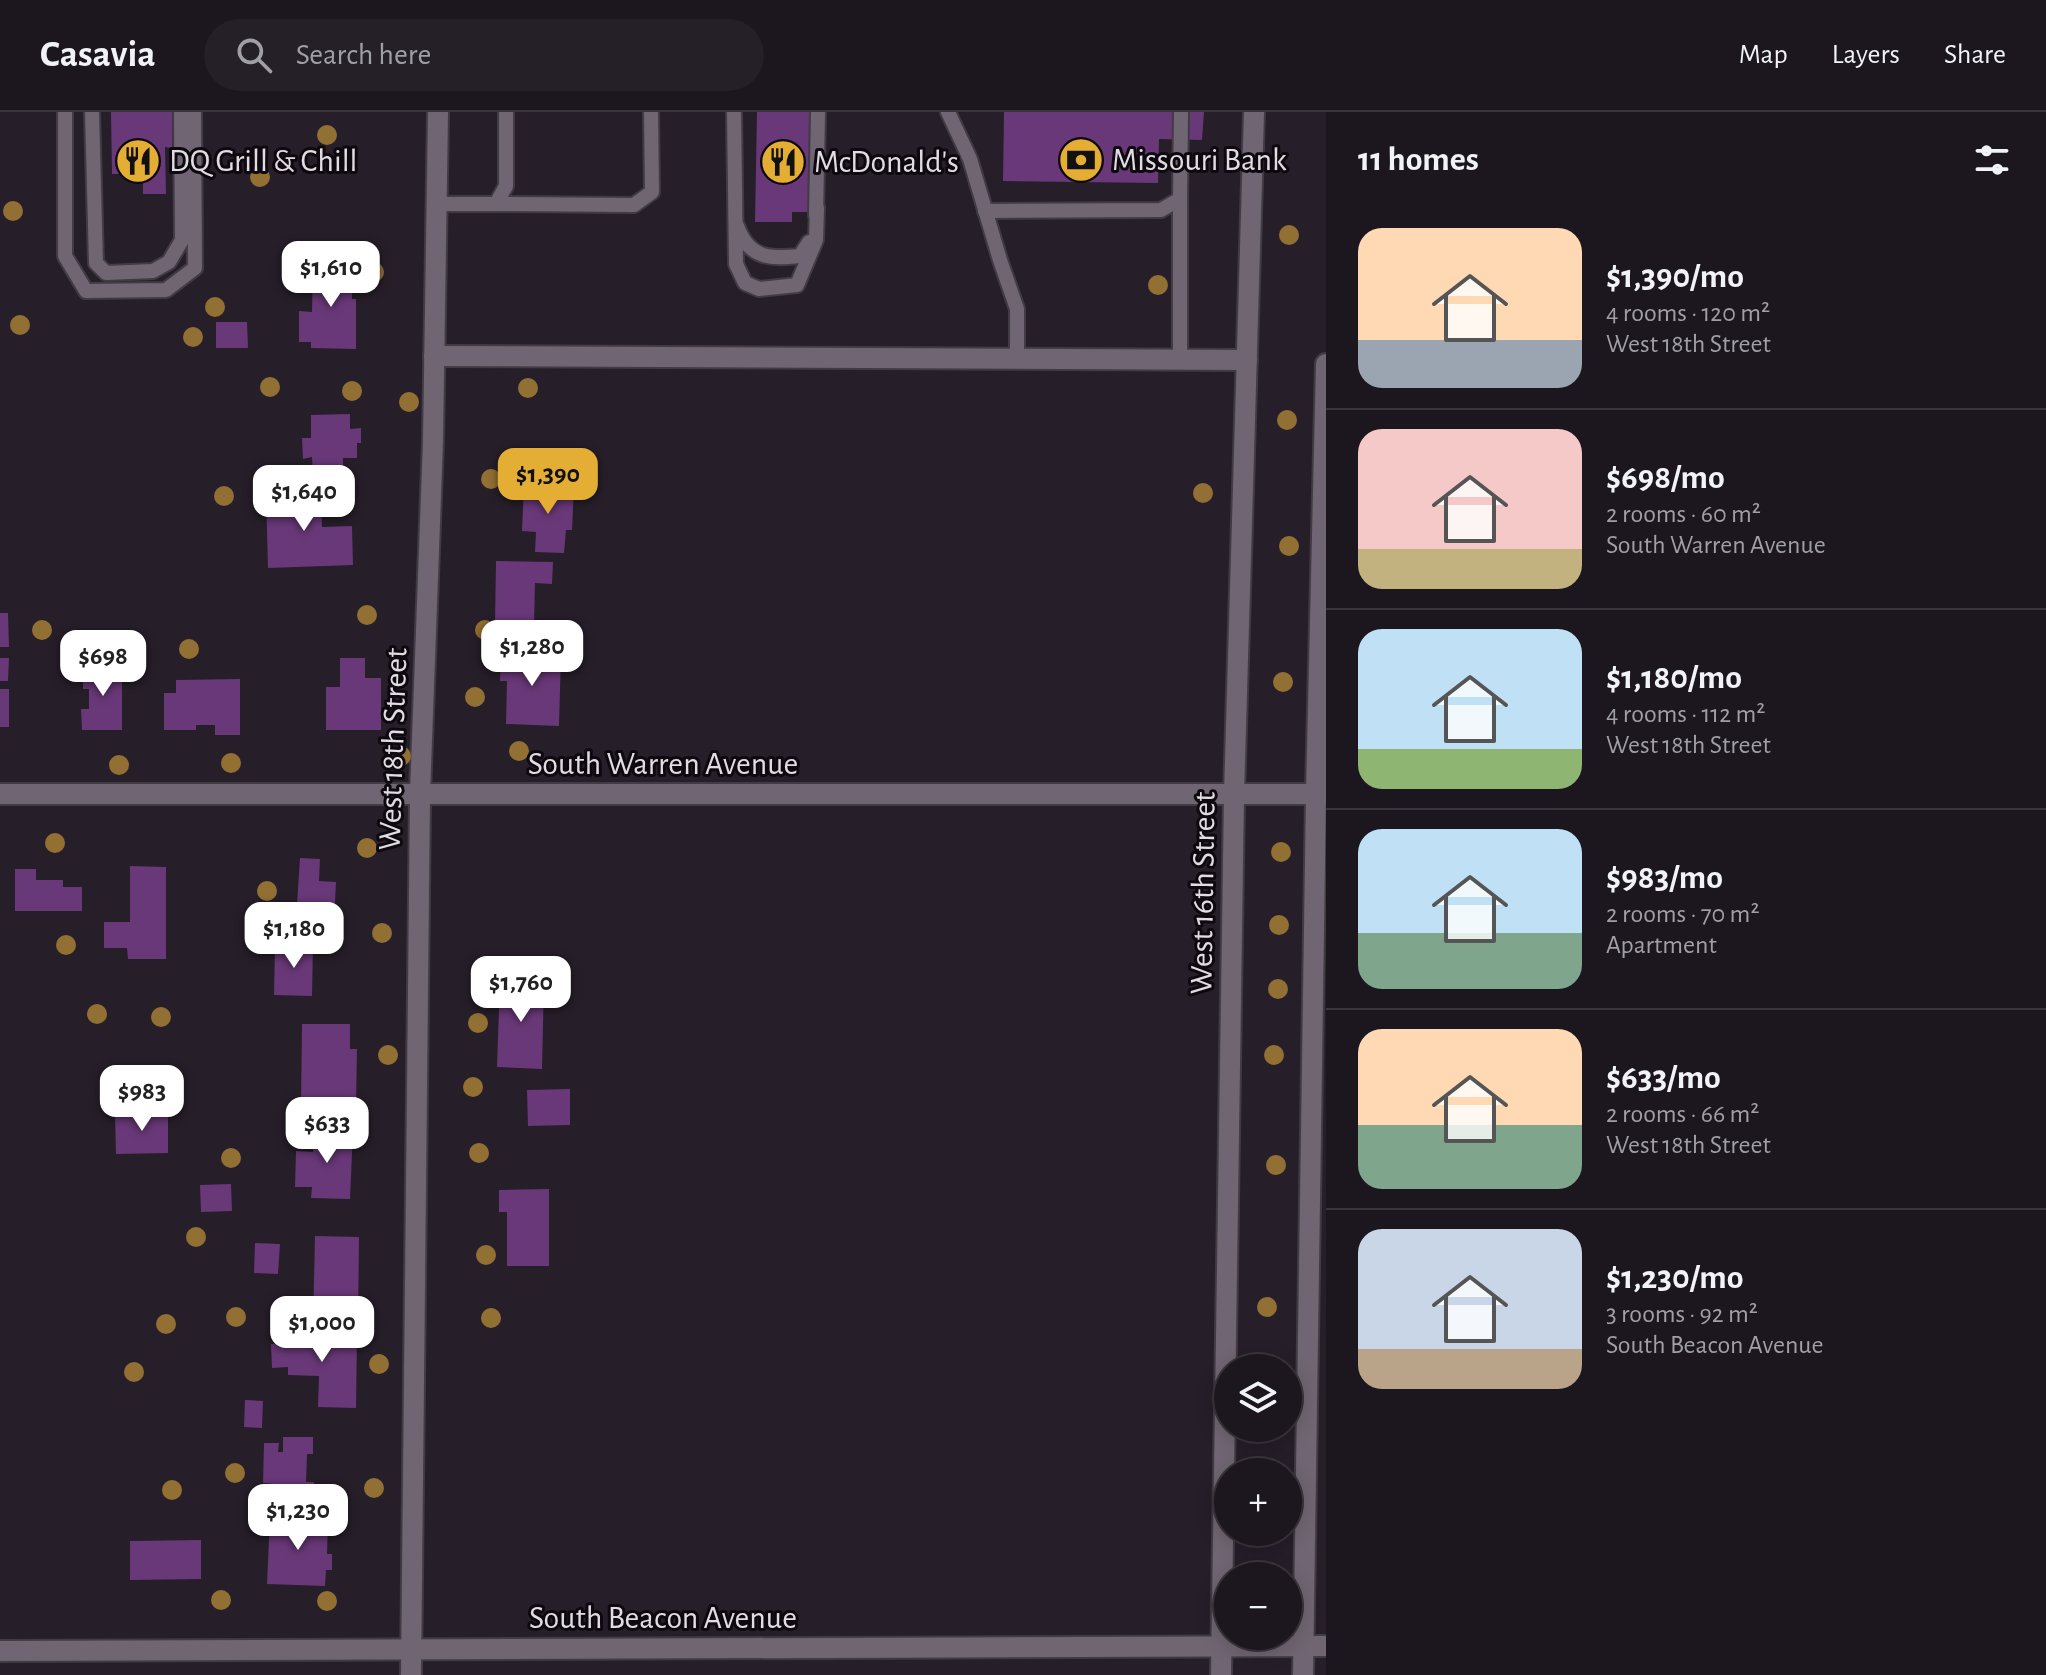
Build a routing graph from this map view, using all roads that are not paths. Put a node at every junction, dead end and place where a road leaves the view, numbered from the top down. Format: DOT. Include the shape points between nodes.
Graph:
graph roads {
  1 [pos="65,112"];
  2 [pos="92,112"];
  3 [pos="181,112"];
  4 [pos="194,112"];
  5 [pos="438,112"];
  6 [pos="506,112"];
  7 [pos="651,112"];
  8 [pos="734,112"];
  9 [pos="818,112"];
  10 [pos="948,112"];
  11 [pos="1181,112"];
  12 [pos="1254,112"];
  13 [pos="1180,199"];
  14 [pos="437,204"];
  15 [pos="496,204"];
  16 [pos="817,208"];
  17 [pos="985,211"];
  18 [pos="735,222"];
  19 [pos="434,356"];
  20 [pos="1017,359"];
  21 [pos="1180,360"];
  22 [pos="1247,360"];
  23 [pos="1326,364"];
  24 [pos="0,794"];
  25 [pos="420,794"];
  26 [pos="1321,794"];
  27 [pos="1234,795"];
  28 [pos="1222,1562"];
  29 [pos="1214,1646"];
  30 [pos="1304,1646"];
  31 [pos="1326,1646"];
  32 [pos="412,1649"];
  33 [pos="1221,1650"];
  34 [pos="0,1651"];
  35 [pos="411,1675"];
  36 [pos="1221,1675"];
  37 [pos="1303,1675"];
  1 -- 4 [label="lane" via="65,256 86,291 166,290 195,268"];
  2 -- 3 [label="lane" via="96,263 106,273 153,271 169,262 182,240"];
  5 -- 14 [label="street, West 18th Street"];
  6 -- 15 [label="lane" via="506,186"];
  7 -- 15 [label="lane" via="652,192 634,205"];
  8 -- 18 [label="lane"];
  9 -- 16 [label="lane"];
  10 -- 17 [label="lane" via="970,159"];
  11 -- 13 [label="lane"];
  12 -- 22 [label="street, West 16th Street"];
  13 -- 17 [label="lane" via="1161,210"];
  13 -- 21 [label="lane"];
  14 -- 15 [label="lane"];
  14 -- 19 [label="street, West 18th Street"];
  16 -- 18 [label="lane" via="814,234 800,256 771,258 753,251"];
  16 -- 18 [label="lane" via="816,240 797,285 759,289 745,283 736,264"];
  17 -- 20 [label="lane" via="1017,309"];
  19 -- 20 [label="street"];
  19 -- 25 [label="street, West 18th Street"];
  20 -- 21 [label="street"];
  21 -- 22 [label="street"];
  22 -- 27 [label="street, West 16th Street"];
  23 -- 26 [label="street"];
  24 -- 25 [label="street, South Warren Avenue"];
  25 -- 27 [label="street, South Warren Avenue"];
  25 -- 32 [label="street, West 18th Street"];
  26 -- 27 [label="street, South Warren Avenue"];
  26 -- 30 [label="street"];
  27 -- 28 [label="street, West 16th Street"];
  29 -- 32 [label="street, South Beacon Avenue"];
  30 -- 31 [label="street, South Beacon Avenue"];
  30 -- 37 [label="street"];
  32 -- 34 [label="street, South Beacon Avenue"];
  32 -- 35 [label="street, West 18th Street"];
  33 -- 36 [label="street, West 16th Street"];
}
